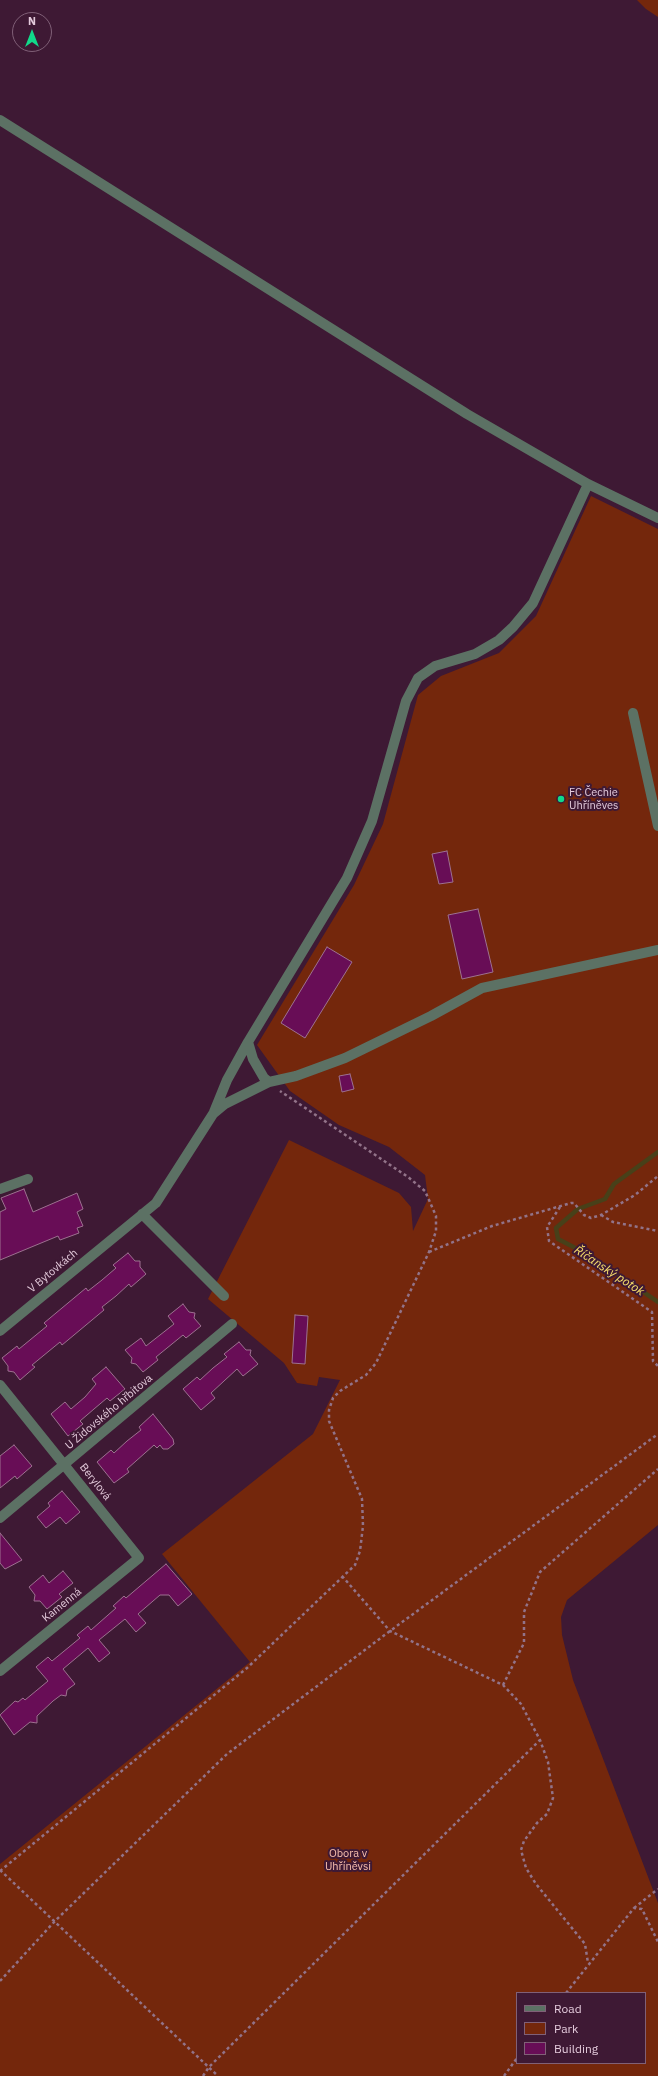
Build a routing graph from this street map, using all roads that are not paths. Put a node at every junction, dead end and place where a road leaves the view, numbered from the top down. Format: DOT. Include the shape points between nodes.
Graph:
graph roads {
  1 [pos="0,120"];
  2 [pos="588,484"];
  3 [pos="658,518"];
  4 [pos="633,713"];
  5 [pos="658,826"];
  6 [pos="658,950"];
  7 [pos="248,1042"];
  8 [pos="269,1082"];
  9 [pos="213,1114"];
  10 [pos="28,1179"];
  11 [pos="0,1190"];
  12 [pos="142,1214"];
  13 [pos="224,1296"];
  14 [pos="232,1324"];
  15 [pos="0,1331"];
  16 [pos="0,1385"];
  17 [pos="65,1465"];
  18 [pos="0,1518"];
  19 [pos="139,1558"];
  20 [pos="0,1671"];
  1 -- 2 [label="street" via="467,414"];
  2 -- 3 [label="street"];
  2 -- 7 [label="street" via="533,603 513,627 499,640 475,654 435,666 418,678 406,701 372,822 347,878"];
  4 -- 5 [label="street"];
  6 -- 8 [label="street" via="482,988 345,1058 296,1076"];
  7 -- 8 [label="street" via="253,1059"];
  7 -- 9 [label="street" via="226,1080"];
  8 -- 9 [label="street" via="225,1104"];
  9 -- 12 [label="street, V Bytovkách" via="156,1203"];
  10 -- 11 [label="street"];
  12 -- 13 [label="street"];
  12 -- 15 [label="street, V Bytovkách"];
  14 -- 17 [label="street, U Židovského hřbitova"];
  16 -- 17 [label="street, Berylová"];
  17 -- 18 [label="street, U Židovského hřbitova"];
  17 -- 19 [label="street, Berylová"];
  19 -- 20 [label="street, Kamenná"];
}
